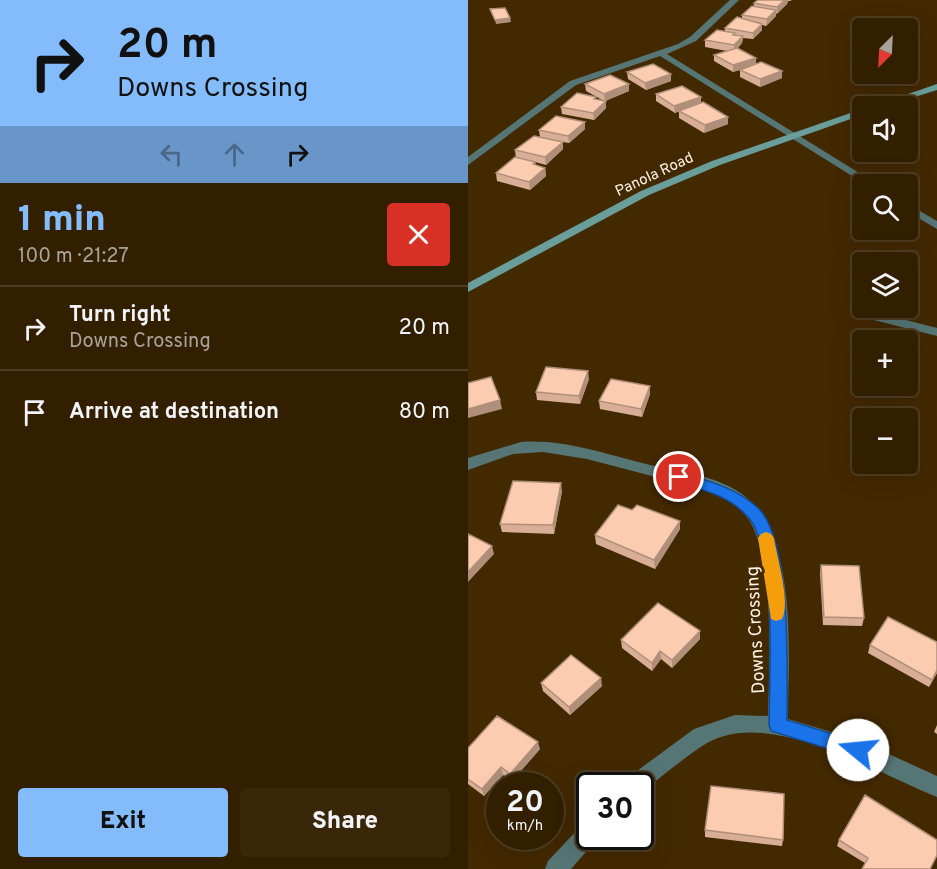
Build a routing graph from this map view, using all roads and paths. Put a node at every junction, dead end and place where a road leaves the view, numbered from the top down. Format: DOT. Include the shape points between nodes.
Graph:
graph roads {
  1 [pos="735,0"];
  2 [pos="662,54"];
  3 [pos="937,87"];
  4 [pos="909,96"];
  5 [pos="852,115"];
  6 [pos="795,135"];
  7 [pos="468,162"];
  8 [pos="856,174"];
  9 [pos="918,214"];
  10 [pos="937,226"];
  11 [pos="468,288"];
  12 [pos="883,318"];
  13 [pos="937,332"];
  14 [pos="468,464"];
  15 [pos="778,725"];
  16 [pos="652,772"];
  17 [pos="937,787"];
  18 [pos="576,848"];
  19 [pos="556,869"];
  1 -- 2 [label="street" via="693,39"];
  2 -- 6 [label="street"];
  2 -- 7 [label="street" via="573,83"];
  3 -- 4 [label="main road"];
  5 -- 6 [label="main road, Panola Road"];
  6 -- 8 [label="street"];
  6 -- 11 [label="main road, Panola Road" via="645,193"];
  9 -- 10 [label="street"];
  12 -- 13 [label="street"];
  14 -- 15 [label="street, Downs Crossing" via="498,452 555,448 728,492 754,513 768,543 775,587"];
  15 -- 16 [label="street" via="735,724 701,736"];
  15 -- 17 [label="street" via="858,750"];
  18 -- 19 [label="street"];
}
